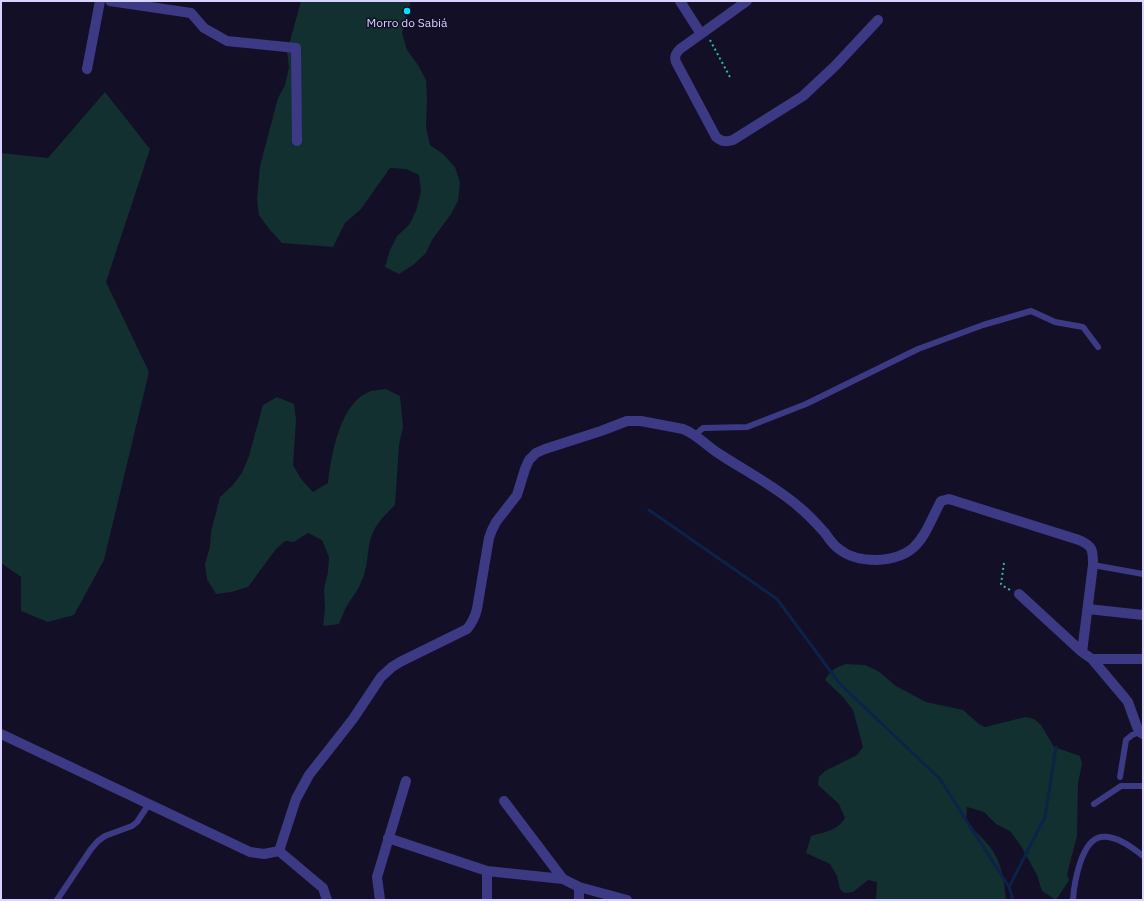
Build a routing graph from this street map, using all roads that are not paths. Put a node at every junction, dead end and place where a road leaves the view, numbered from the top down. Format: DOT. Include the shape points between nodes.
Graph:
graph roads {
  1 [pos="100,1"];
  2 [pos="110,1"];
  3 [pos="680,1"];
  4 [pos="748,1"];
  5 [pos="878,20"];
  6 [pos="703,32"];
  7 [pos="87,69"];
  8 [pos="297,141"];
  9 [pos="1098,347"];
  10 [pos="695,435"];
  11 [pos="1093,564"];
  12 [pos="1143,574"];
  13 [pos="1019,594"];
  14 [pos="1088,609"];
  15 [pos="1143,615"];
  16 [pos="1082,652"];
  17 [pos="1092,659"];
  18 [pos="1143,659"];
  19 [pos="1142,733"];
  20 [pos="1,734"];
  21 [pos="1120,777"];
  22 [pos="406,781"];
  23 [pos="1143,786"];
  24 [pos="504,801"];
  25 [pos="149,804"];
  26 [pos="1094,804"];
  27 [pos="388,838"];
  28 [pos="279,851"];
  29 [pos="1143,856"];
  30 [pos="487,871"];
  31 [pos="563,879"];
  32 [pos="579,887"];
  33 [pos="57,900"];
  34 [pos="327,900"];
  35 [pos="380,900"];
  36 [pos="487,900"];
  37 [pos="579,900"];
  38 [pos="627,900"];
  39 [pos="1073,900"];
  1 -- 7 [label="street"];
  2 -- 8 [label="street" via="191,13 204,28 227,41 296,48"];
  3 -- 6 [label="street"];
  4 -- 6 [label="street"];
  5 -- 6 [label="street" via="803,96 726,142 716,137 675,58 680,49"];
  9 -- 10 [label="lane" via="1083,326 1055,322 1031,311 983,325 918,349 806,404 747,427 702,428"];
  10 -- 11 [label="street" via="798,506 812,518 837,548 857,558 881,560 910,551 923,536 941,501 949,499 1080,540 1091,548"];
  10 -- 28 [label="street" via="683,429 632,420 536,453 524,469 517,495 496,522 489,538 471,624 467,629 392,667 381,677 309,775 296,800"];
  11 -- 12 [label="lane"];
  11 -- 14 [label="street"];
  13 -- 16 [label="street"];
  14 -- 15 [label="street"];
  14 -- 16 [label="street"];
  16 -- 17 [label="street"];
  17 -- 18 [label="street"];
  17 -- 19 [label="street" via="1128,702"];
  19 -- 21 [label="lane" via="1132,735 1126,740"];
  20 -- 25 [label="street"];
  22 -- 27 [label="street"];
  23 -- 26 [label="lane" via="1121,786"];
  24 -- 31 [label="street"];
  25 -- 28 [label="street" via="250,852 264,854"];
  25 -- 33 [label="lane" via="132,826 98,841"];
  27 -- 30 [label="street"];
  27 -- 35 [label="street" via="377,876"];
  28 -- 34 [label="street" via="323,888"];
  29 -- 39 [label="lane" via="1114,838 1100,837 1091,842 1080,862"];
  30 -- 31 [label="street"];
  30 -- 36 [label="street"];
  31 -- 32 [label="street"];
  32 -- 37 [label="street"];
  32 -- 38 [label="street"];
}
